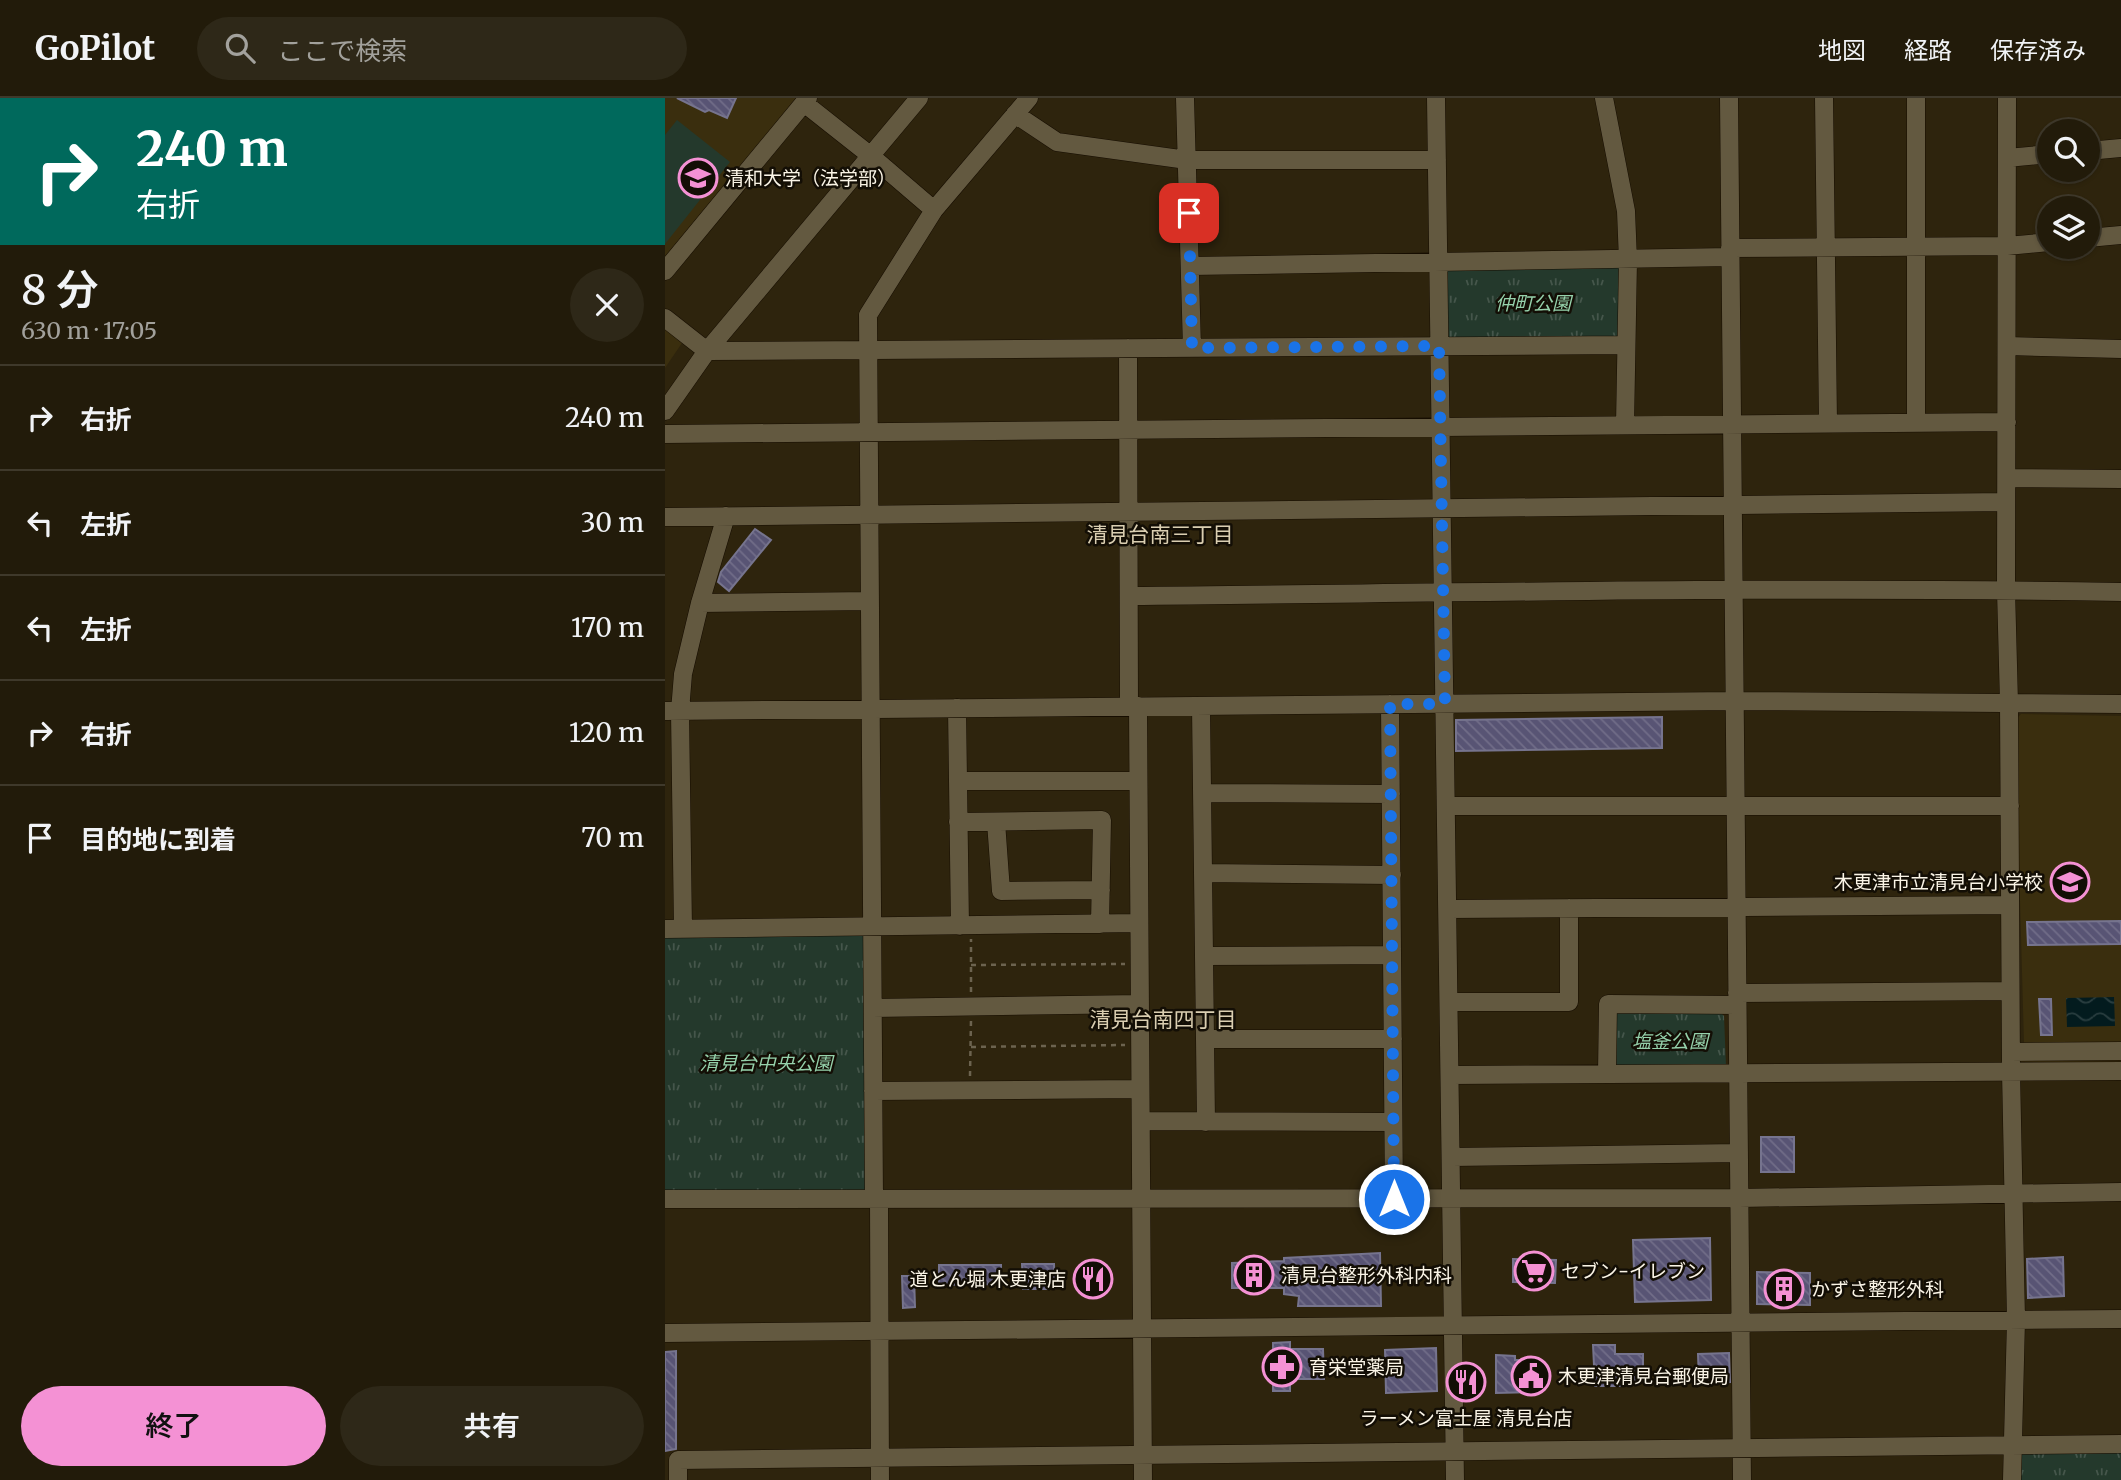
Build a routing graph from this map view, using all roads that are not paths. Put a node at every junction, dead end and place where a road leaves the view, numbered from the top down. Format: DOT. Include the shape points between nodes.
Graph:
graph roads {
  1 [pos="919,98"];
  2 [pos="1029,98"];
  3 [pos="1185,98"];
  4 [pos="1436,98"];
  5 [pos="1604,98"];
  6 [pos="1729,98"];
  7 [pos="1824,98"];
  8 [pos="1916,98"];
  9 [pos="2007,98"];
  10 [pos="806,100"];
  11 [pos="1015,114"];
  12 [pos="2121,148"];
  13 [pos="2100,150"];
  14 [pos="2037,155"];
  15 [pos="871,156"];
  16 [pos="2007,158"];
  17 [pos="1187,160"];
  18 [pos="1437,160"];
  19 [pos="934,211"];
  20 [pos="2121,235"];
  21 [pos="2100,237"];
  22 [pos="2037,243"];
  23 [pos="1917,246"];
  24 [pos="2007,246"];
  25 [pos="1826,247"];
  26 [pos="1730,252"];
  27 [pos="1627,260"];
  28 [pos="1438,262"];
  29 [pos="1191,266"];
  30 [pos="665,271"];
  31 [pos="665,318"];
  32 [pos="1626,345"];
  33 [pos="1439,346"];
  34 [pos="2007,346"];
  35 [pos="1128,348"];
  36 [pos="1192,348"];
  37 [pos="2121,349"];
  38 [pos="868,350"];
  39 [pos="707,351"];
  40 [pos="665,411"];
  41 [pos="1916,422"];
  42 [pos="2007,422"];
  43 [pos="1828,423"];
  44 [pos="1732,424"];
  45 [pos="1625,425"];
  46 [pos="1441,427"];
  47 [pos="1128,430"];
  48 [pos="869,432"];
  49 [pos="665,434"];
  50 [pos="2007,478"];
  51 [pos="2121,479"];
  52 [pos="2006,502"];
  53 [pos="1733,505"];
  54 [pos="1442,508"];
  55 [pos="1128,511"];
  56 [pos="869,514"];
  57 [pos="726,516"];
  58 [pos="665,517"];
  59 [pos="1734,590"];
  60 [pos="2006,590"];
  61 [pos="2121,592"];
  62 [pos="1443,593"];
  63 [pos="1129,596"];
  64 [pos="870,601"];
  65 [pos="699,603"];
  66 [pos="1734,701"];
  67 [pos="2009,703"];
  68 [pos="1390,704"];
  69 [pos="1445,704"];
  70 [pos="2121,704"];
  71 [pos="1133,706"];
  72 [pos="1201,706"];
  73 [pos="957,708"];
  74 [pos="870,709"];
  75 [pos="673,711"];
  76 [pos="958,781"];
  77 [pos="1138,781"];
  78 [pos="1202,793"];
  79 [pos="1391,794"];
  80 [pos="1447,806"];
  81 [pos="1736,806"];
  82 [pos="2010,806"];
  83 [pos="958,822"];
  84 [pos="996,822"];
  85 [pos="1203,873"];
  86 [pos="1392,875"];
  87 [pos="1101,890"];
  88 [pos="2010,905"];
  89 [pos="1736,907"];
  90 [pos="1569,908"];
  91 [pos="1448,909"];
  92 [pos="1139,923"];
  93 [pos="1100,924"];
  94 [pos="966,926"];
  95 [pos="872,927"];
  96 [pos="674,929"];
  97 [pos="1392,955"];
  98 [pos="1204,956"];
  99 [pos="2010,992"];
  100 [pos="1737,999"];
  101 [pos="1450,1002"];
  102 [pos="1140,1004"];
  103 [pos="873,1008"];
  104 [pos="1205,1039"];
  105 [pos="1393,1040"];
  106 [pos="2121,1051"];
  107 [pos="2011,1052"];
  108 [pos="2011,1071"];
  109 [pos="2121,1071"];
  110 [pos="1738,1073"];
  111 [pos="1607,1074"];
  112 [pos="1451,1075"];
  113 [pos="1140,1089"];
  114 [pos="873,1091"];
  115 [pos="1140,1122"];
  116 [pos="1206,1122"];
  117 [pos="1394,1122"];
  118 [pos="1739,1153"];
  119 [pos="1452,1157"];
  120 [pos="2121,1192"];
  121 [pos="2014,1194"];
  122 [pos="1739,1198"];
  123 [pos="665,1199"];
  124 [pos="877,1199"];
  125 [pos="1141,1199"];
  126 [pos="1394,1199"];
  127 [pos="1453,1199"];
  128 [pos="2121,1319"];
  129 [pos="2017,1320"];
  130 [pos="1740,1322"];
  131 [pos="1455,1324"];
  132 [pos="1142,1328"];
  133 [pos="880,1331"];
  134 [pos="665,1333"];
  135 [pos="2121,1444"];
  136 [pos="2013,1446"];
  137 [pos="1741,1449"];
  138 [pos="1455,1452"];
  139 [pos="1143,1455"];
  140 [pos="880,1458"];
  141 [pos="678,1480"];
  142 [pos="880,1480"];
  143 [pos="1143,1480"];
  144 [pos="1455,1480"];
  145 [pos="1742,1480"];
  146 [pos="2012,1480"];
  1 -- 15 [label="street"];
  2 -- 11 [label="street"];
  3 -- 17 [label="street"];
  4 -- 18 [label="street"];
  5 -- 27 [label="street" via="1626,211"];
  6 -- 26 [label="street"];
  7 -- 25 [label="street"];
  8 -- 23 [label="street"];
  9 -- 16 [label="street"];
  10 -- 15 [label="street"];
  10 -- 30 [label="street"];
  11 -- 17 [label="street" via="1057,142"];
  11 -- 19 [label="street"];
  12 -- 13 [label="street"];
  14 -- 16 [label="street"];
  15 -- 19 [label="street"];
  15 -- 39 [label="street"];
  16 -- 24 [label="street"];
  17 -- 18 [label="street"];
  17 -- 29 [label="street"];
  18 -- 28 [label="street"];
  19 -- 38 [label="street" via="868,315"];
  20 -- 21 [label="street"];
  22 -- 24 [label="street"];
  23 -- 24 [label="street"];
  23 -- 25 [label="street"];
  23 -- 41 [label="street"];
  24 -- 34 [label="street"];
  25 -- 26 [label="street"];
  25 -- 43 [label="street"];
  26 -- 27 [label="street"];
  26 -- 44 [label="street"];
  27 -- 28 [label="street"];
  27 -- 32 [label="street"];
  28 -- 29 [label="street"];
  28 -- 33 [label="street"];
  29 -- 36 [label="street"];
  31 -- 39 [label="street"];
  32 -- 33 [label="street"];
  32 -- 45 [label="street"];
  33 -- 36 [label="street"];
  33 -- 46 [label="street"];
  34 -- 37 [label="street"];
  34 -- 42 [label="street"];
  35 -- 36 [label="street"];
  35 -- 38 [label="street"];
  35 -- 47 [label="street"];
  38 -- 39 [label="street"];
  38 -- 48 [label="street"];
  39 -- 40 [label="street"];
  41 -- 42 [label="street"];
  41 -- 43 [label="street"];
  42 -- 50 [label="street"];
  43 -- 44 [label="street"];
  44 -- 45 [label="street"];
  44 -- 53 [label="street"];
  45 -- 46 [label="street"];
  46 -- 47 [label="street"];
  46 -- 54 [label="street"];
  47 -- 48 [label="street"];
  47 -- 55 [label="street"];
  48 -- 49 [label="street"];
  48 -- 56 [label="street"];
  50 -- 51 [label="street"];
  50 -- 52 [label="street"];
  52 -- 53 [label="street"];
  52 -- 60 [label="street"];
  53 -- 54 [label="street"];
  53 -- 59 [label="street"];
  54 -- 55 [label="street"];
  54 -- 62 [label="street"];
  55 -- 56 [label="street"];
  55 -- 63 [label="street"];
  56 -- 57 [label="street"];
  56 -- 64 [label="street"];
  57 -- 58 [label="street"];
  57 -- 65 [label="street"];
  59 -- 60 [label="street"];
  59 -- 62 [label="street"];
  59 -- 66 [label="street"];
  60 -- 61 [label="street"];
  60 -- 67 [label="street"];
  62 -- 63 [label="street"];
  62 -- 69 [label="street"];
  63 -- 71 [label="street"];
  64 -- 65 [label="street"];
  64 -- 74 [label="street"];
  65 -- 75 [label="street"];
  66 -- 67 [label="street"];
  66 -- 69 [label="street"];
  66 -- 81 [label="street"];
  67 -- 70 [label="street"];
  67 -- 82 [label="street"];
  68 -- 69 [label="street"];
  68 -- 72 [label="street"];
  68 -- 79 [label="street"];
  69 -- 80 [label="street"];
  71 -- 72 [label="street"];
  71 -- 73 [label="street"];
  71 -- 77 [label="street"];
  72 -- 78 [label="street"];
  73 -- 74 [label="street"];
  73 -- 76 [label="street"];
  74 -- 75 [label="street"];
  74 -- 95 [label="street"];
  75 -- 96 [label="street"];
  76 -- 77 [label="street"];
  76 -- 83 [label="street"];
  77 -- 92 [label="street"];
  78 -- 79 [label="street"];
  78 -- 85 [label="street"];
  79 -- 86 [label="street"];
  80 -- 81 [label="street"];
  80 -- 91 [label="street"];
  81 -- 82 [label="street"];
  81 -- 89 [label="street"];
  82 -- 88 [label="street"];
  83 -- 84 [label="street"];
  83 -- 94 [label="street"];
  84 -- 87 [label="street" via="1001,891"];
  84 -- 87 [label="street" via="1102,820"];
  85 -- 86 [label="street"];
  85 -- 98 [label="street"];
  86 -- 97 [label="street"];
  87 -- 93 [label="street"];
  88 -- 89 [label="street"];
  88 -- 99 [label="street"];
  89 -- 90 [label="street"];
  89 -- 100 [label="street"];
  90 -- 91 [label="street"];
  90 -- 101 [label="street" via="1569,1002"];
  91 -- 101 [label="street"];
  92 -- 93 [label="street"];
  92 -- 102 [label="street"];
  93 -- 94 [label="street"];
  94 -- 95 [label="street"];
  95 -- 96 [label="street"];
  95 -- 103 [label="street"];
  97 -- 98 [label="street"];
  97 -- 105 [label="street"];
  98 -- 104 [label="street"];
  99 -- 100 [label="street"];
  99 -- 107 [label="street"];
  100 -- 110 [label="street"];
  100 -- 111 [label="street" via="1608,1004"];
  101 -- 112 [label="street"];
  102 -- 103 [label="street"];
  102 -- 113 [label="street"];
  103 -- 114 [label="street"];
  104 -- 105 [label="street"];
  104 -- 116 [label="street"];
  105 -- 117 [label="street"];
  106 -- 107 [label="street"];
  107 -- 108 [label="street"];
  108 -- 109 [label="street"];
  108 -- 110 [label="street"];
  108 -- 121 [label="street"];
  110 -- 111 [label="street"];
  110 -- 118 [label="street"];
  111 -- 112 [label="street"];
  112 -- 119 [label="street"];
  113 -- 114 [label="street"];
  113 -- 115 [label="street"];
  114 -- 124 [label="street"];
  115 -- 116 [label="street"];
  115 -- 125 [label="street"];
  116 -- 117 [label="street"];
  117 -- 126 [label="street"];
  118 -- 119 [label="street"];
  118 -- 122 [label="street"];
  119 -- 127 [label="street"];
  120 -- 121 [label="street"];
  121 -- 122 [label="street"];
  121 -- 129 [label="street"];
  122 -- 127 [label="street"];
  122 -- 130 [label="street"];
  123 -- 124 [label="street"];
  124 -- 125 [label="street"];
  124 -- 133 [label="street"];
  125 -- 126 [label="street"];
  125 -- 132 [label="street"];
  126 -- 127 [label="street"];
  127 -- 131 [label="street"];
  128 -- 129 [label="street"];
  129 -- 130 [label="street"];
  129 -- 136 [label="street"];
  130 -- 131 [label="street"];
  130 -- 137 [label="street"];
  131 -- 132 [label="street"];
  131 -- 138 [label="street"];
  132 -- 133 [label="street"];
  132 -- 139 [label="street"];
  133 -- 134 [label="street"];
  133 -- 140 [label="street"];
  135 -- 136 [label="street"];
  136 -- 137 [label="street"];
  136 -- 146 [label="street"];
  137 -- 138 [label="street"];
  137 -- 145 [label="street"];
  138 -- 139 [label="street"];
  138 -- 144 [label="street"];
  139 -- 140 [label="street"];
  139 -- 143 [label="street"];
  140 -- 141 [label="street" via="678,1460"];
  140 -- 142 [label="street"];
}
